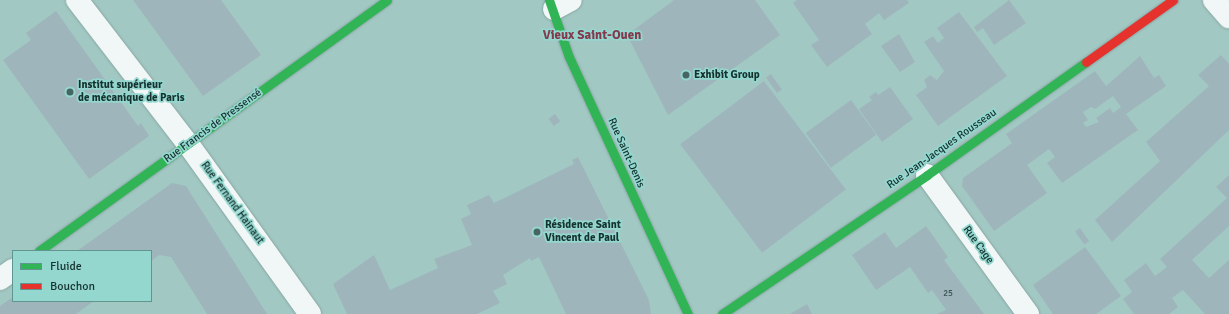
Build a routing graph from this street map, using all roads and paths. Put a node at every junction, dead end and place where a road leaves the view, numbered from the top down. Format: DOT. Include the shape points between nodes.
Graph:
graph roads {
  1 [pos="77,0"];
  2 [pos="387,0"];
  3 [pos="1173,0"];
  4 [pos="1214,0"];
  5 [pos="558,3"];
  6 [pos="1229,17"];
  7 [pos="188,144"];
  8 [pos="928,175"];
  9 [pos="40,250"];
  10 [pos="12,271"];
  11 [pos="0,279"];
  12 [pos="310,314"];
  13 [pos="688,314"];
  14 [pos="722,314"];
  15 [pos="1028,314"];
  1 -- 7 [label="street, Rue Fernand Hainaut"];
  2 -- 7 [label="street, Rue Francis de Pressensé"];
  3 -- 8 [label="street, Rue Jean-Jacques Rousseau"];
  4 -- 6 [label="street"];
  5 -- 13 [label="street, Rue Saint-Denis" via="569,57"];
  7 -- 9 [label="street, Rue Francis de Pressensé"];
  7 -- 12 [label="street, Rue Fernand Hainaut"];
  8 -- 14 [label="street, Rue Jean-Jacques Rousseau"];
  8 -- 15 [label="street, Rue Cage"];
  10 -- 11 [label="street"];
}
